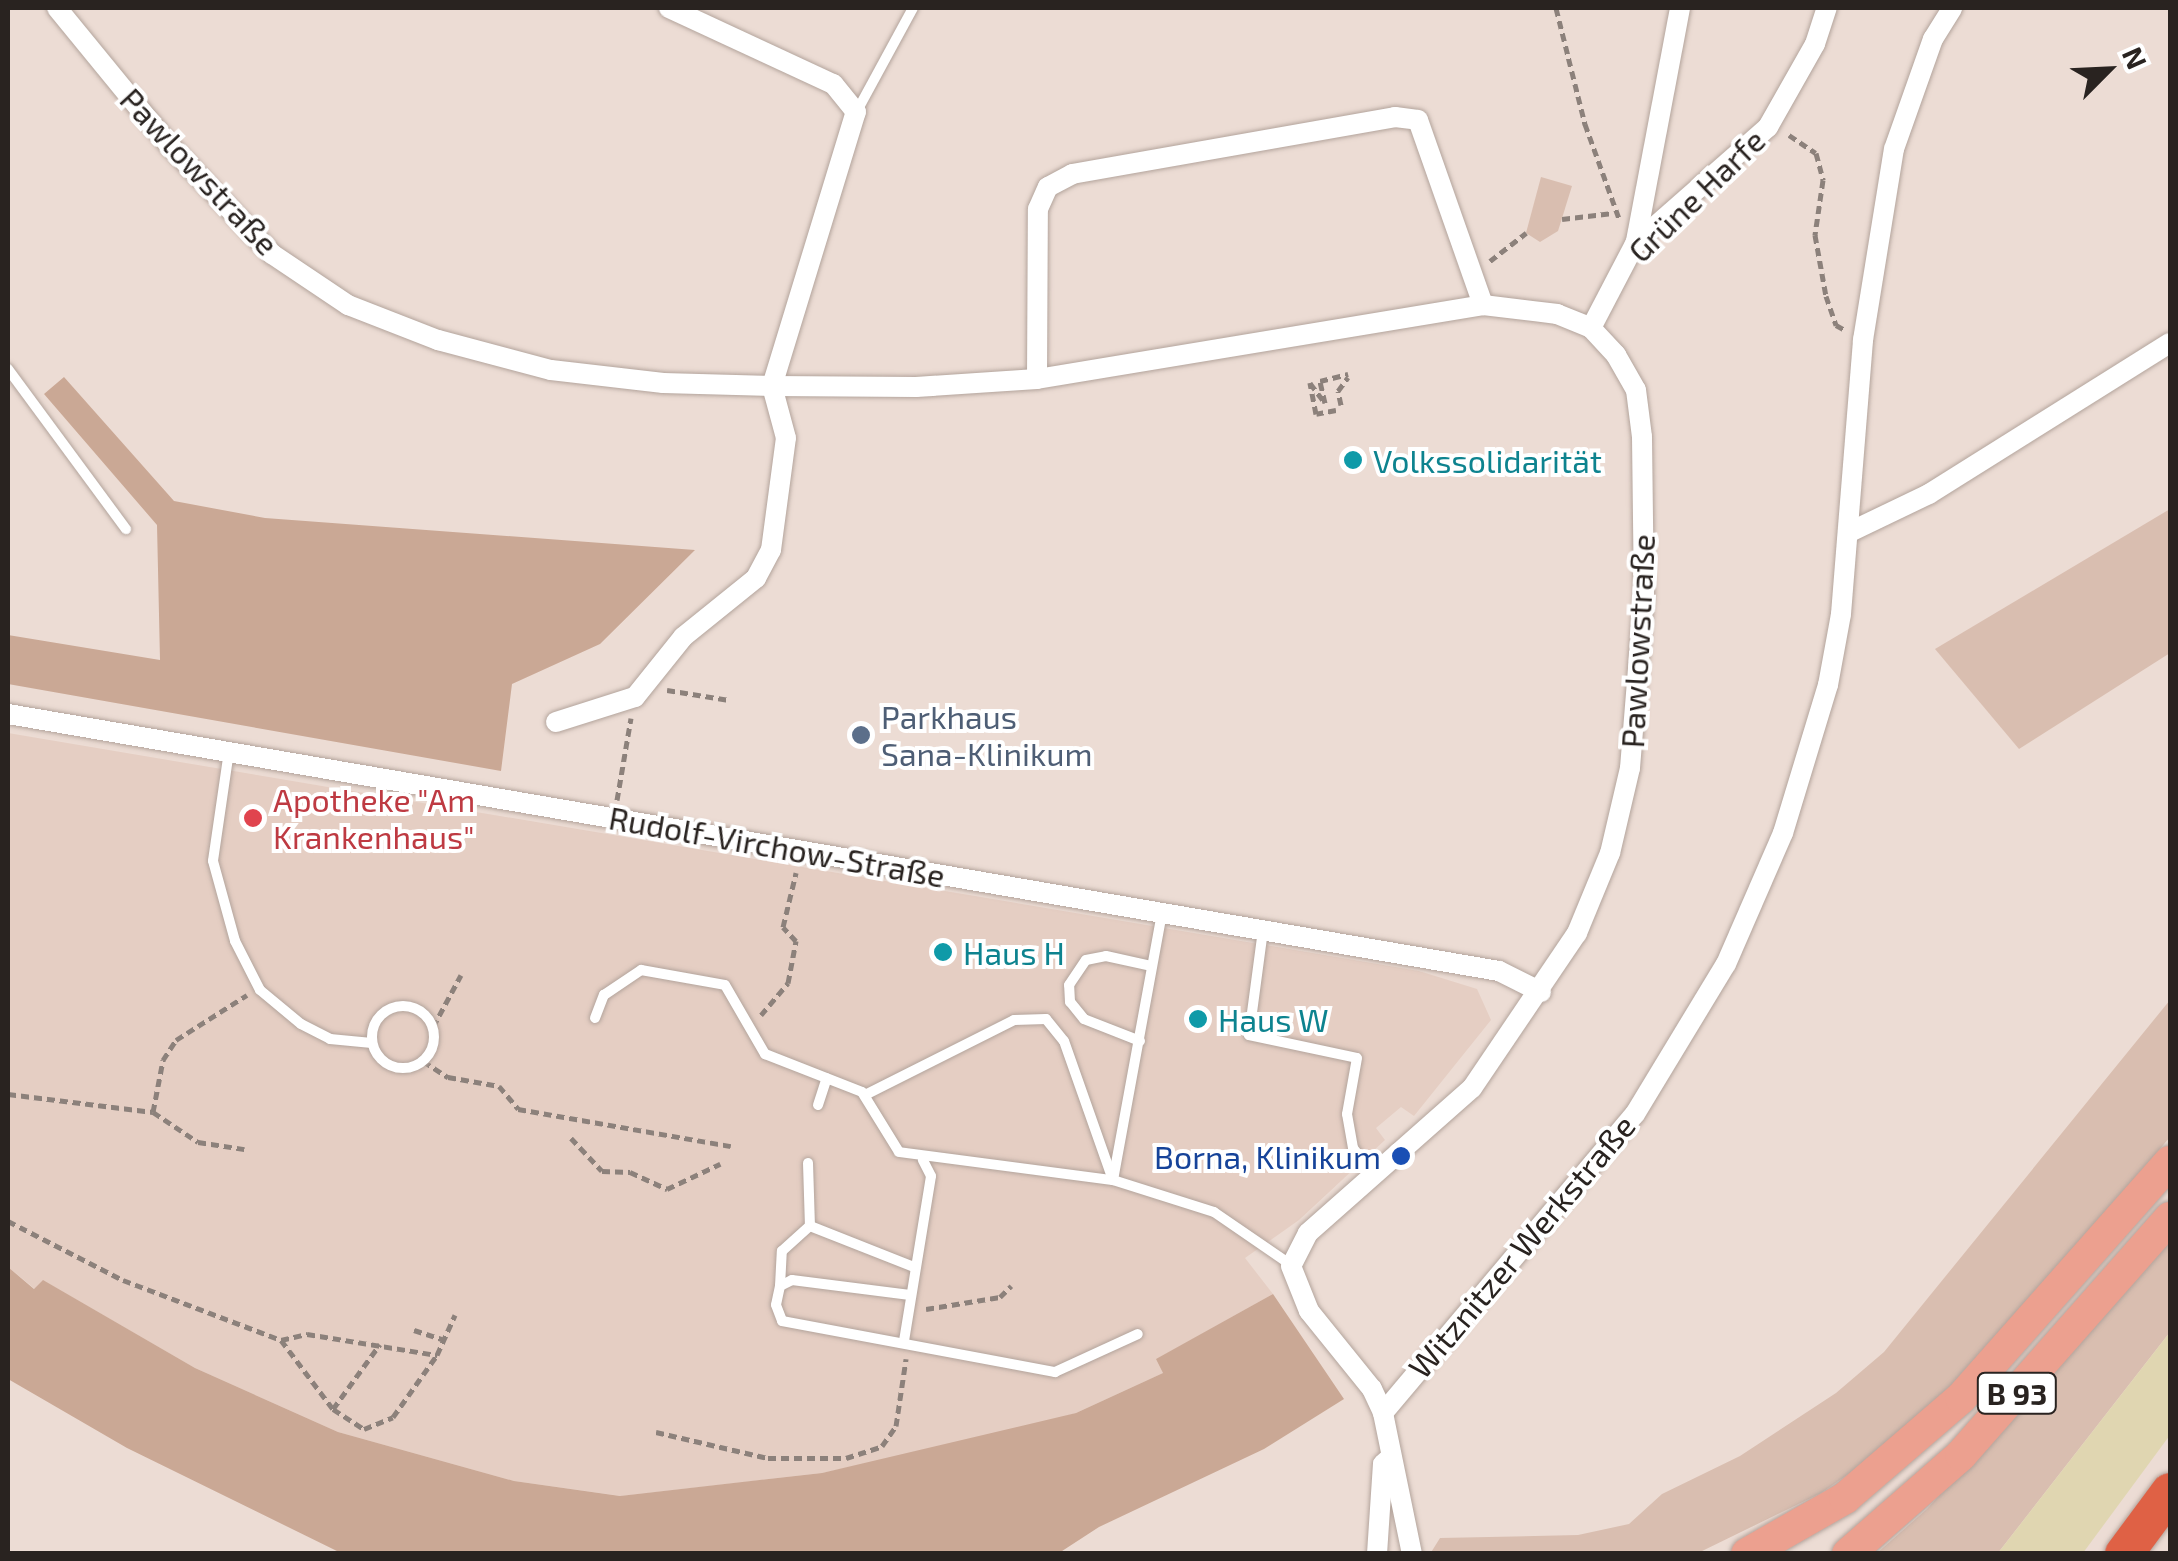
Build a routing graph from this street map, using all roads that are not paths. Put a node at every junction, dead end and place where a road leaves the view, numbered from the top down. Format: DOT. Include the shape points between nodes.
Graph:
graph roads {
  1 [pos="57,8"];
  2 [pos="669,8"];
  3 [pos="913,8"];
  4 [pos="1680,8"];
  5 [pos="1826,8"];
  6 [pos="1952,8"];
  7 [pos="856,112"];
  8 [pos="1636,244"];
  9 [pos="1483,305"];
  10 [pos="1591,328"];
  11 [pos="2170,344"];
  12 [pos="8,369"];
  13 [pos="1038,379"];
  14 [pos="772,386"];
  15 [pos="126,529"];
  16 [pos="1850,532"];
  17 [pos="8,714"];
  18 [pos="556,722"];
  19 [pos="229,752"];
  20 [pos="1162,912"];
  21 [pos="1263,930"];
  22 [pos="1152,966"];
  23 [pos="1542,992"];
  24 [pos="595,1018"];
  25 [pos="1140,1041"];
  26 [pos="372,1043"];
  27 [pos="826,1078"];
  28 [pos="865,1095"];
  29 [pos="818,1105"];
  30 [pos="922,1160"];
  31 [pos="2170,1162"];
  32 [pos="808,1163"];
  33 [pos="1376,1178"];
  34 [pos="1113,1180"];
  35 [pos="2170,1218"];
  36 [pos="810,1226"];
  37 [pos="1292,1266"];
  38 [pos="914,1267"];
  39 [pos="780,1286"];
  40 [pos="909,1302"];
  41 [pos="1138,1334"];
  42 [pos="907,1342"];
  43 [pos="1383,1413"];
  44 [pos="1390,1458"];
  45 [pos="2170,1492"];
  46 [pos="1377,1554"];
  47 [pos="1412,1554"];
  48 [pos="1747,1554"];
  49 [pos="1848,1554"];
  50 [pos="2124,1554"];
  1 -- 14 [label="street, Pawlowstraße" via="170,146 272,254 348,305 438,340 550,370"];
  2 -- 7 [label="street" via="833,84"];
  3 -- 7 [label="lane"];
  4 -- 8 [label="street"];
  5 -- 8 [label="street, Grüne Harfe" via="1814,44 1768,126"];
  6 -- 16 [label="street, Witznitzer Werkstraße" via="1933,39 1894,149 1863,340"];
  7 -- 14 [label="street"];
  8 -- 10 [label="street, Grüne Harfe"];
  9 -- 10 [label="street, Pawlowstraße" via="1556,314"];
  9 -- 13 [label="street, Pawlowstraße"];
  9 -- 13 [label="street" via="1418,120 1395,118 1072,174 1048,186 1038,209"];
  10 -- 23 [label="street, Pawlowstraße" via="1616,355 1638,406 1644,485 1640,692 1610,853 1577,933"];
  11 -- 16 [label="street" via="1929,494"];
  12 -- 15 [label="lane"];
  13 -- 14 [label="street, Pawlowstraße"];
  14 -- 18 [label="street" via="786,438 771,550 756,578 683,637 634,697"];
  16 -- 43 [label="street, Witznitzer Werkstraße" via="1841,614 1814,737 1783,833 1726,964 1635,1114"];
  17 -- 19 [label="street, Rudolf-Virchow-Straße"];
  19 -- 20 [label="street, Rudolf-Virchow-Straße"];
  19 -- 26 [label="lane" via="215,883 260,990 330,1039"];
  20 -- 21 [label="street, Rudolf-Virchow-Straße"];
  20 -- 22 [label="lane"];
  21 -- 23 [label="street, Rudolf-Virchow-Straße" via="1499,970"];
  21 -- 33 [label="lane" via="1250,1035 1357,1058 1347,1114 1353,1148"];
  22 -- 25 [label="lane"];
  22 -- 25 [label="lane" via="1106,956 1086,960 1069,985 1070,1002 1084,1019"];
  23 -- 33 [label="street, Pawlowstraße" via="1472,1088"];
  24 -- 27 [label="lane" via="604,994 622,978 664,970 725,985 765,1054"];
  25 -- 34 [label="lane"];
  26 -- 26 [label="lane" via="382,1014 400,1006 420,1011 432,1028 432,1048 423,1061 392,1066"];
  27 -- 28 [label="lane"];
  27 -- 29 [label="lane"];
  28 -- 30 [label="lane" via="899,1152"];
  28 -- 34 [label="lane" via="1014,1020 1046,1020 1064,1041"];
  30 -- 34 [label="lane"];
  30 -- 38 [label="lane" via="930,1176"];
  31 -- 48 [label="main road, B 93" via="1961,1398 1845,1498"];
  32 -- 36 [label="lane"];
  33 -- 37 [label="street, Pawlowstraße" via="1308,1233"];
  34 -- 37 [label="lane" via="1214,1212"];
  35 -- 49 [label="main road, B 93" via="1961,1455"];
  36 -- 38 [label="lane"];
  36 -- 39 [label="lane" via="782,1252"];
  37 -- 43 [label="street" via="1309,1311 1372,1389"];
  38 -- 40 [label="lane"];
  39 -- 40 [label="lane" via="808,1280"];
  39 -- 42 [label="lane" via="776,1304 782,1321"];
  40 -- 42 [label="lane"];
  41 -- 42 [label="lane" via="1054,1372"];
  43 -- 44 [label="street"];
  44 -- 46 [label="street" via="1383,1464"];
  44 -- 47 [label="street"];
  45 -- 50 [label="highway"];
}
